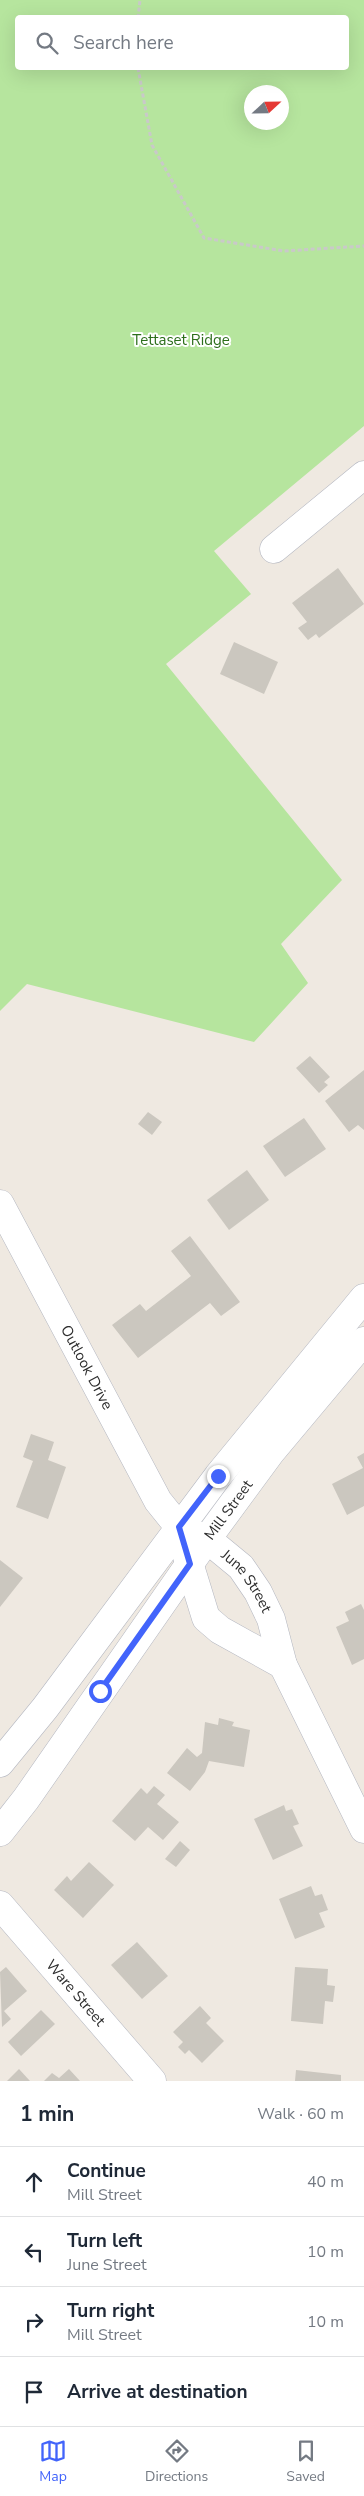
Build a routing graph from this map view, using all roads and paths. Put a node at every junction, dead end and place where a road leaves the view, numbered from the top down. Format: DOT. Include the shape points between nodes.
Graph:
graph roads {
  1 [pos="140,0"];
  2 [pos="138,15"];
  3 [pos="138,70"];
  4 [pos="364,246"];
  5 [pos="364,475"];
  6 [pos="274,549"];
  7 [pos="0,1204"];
  8 [pos="364,1298"];
  9 [pos="364,1341"];
  10 [pos="179,1527"];
  11 [pos="207,1539"];
  12 [pos="190,1564"];
  13 [pos="283,1665"];
  14 [pos="0,1763"];
  15 [pos="364,1829"];
  16 [pos="0,1832"];
  17 [pos="0,1904"];
  18 [pos="152,2081"];
  1 -- 2 [label="path"];
  3 -- 4 [label="path" via="152,145 204,238 284,251"];
  5 -- 6 [label="street"];
  7 -- 10 [label="street, Outlook Drive" via="158,1501"];
  8 -- 10 [label="street, Mill Street"];
  9 -- 11 [label="street, Mill Street" via="271,1452"];
  10 -- 11 [label="street, June Street"];
  10 -- 12 [label="street"];
  10 -- 14 [label="street, Mill Street" via="45,1708"];
  11 -- 12 [label="street, Mill Street"];
  11 -- 13 [label="street, June Street" via="247,1574 271,1619"];
  12 -- 13 [label="street" via="206,1618 220,1630"];
  12 -- 16 [label="street, Mill Street"];
  13 -- 15 [label="street, June Street"];
  17 -- 18 [label="street, Ware Street"];
}
